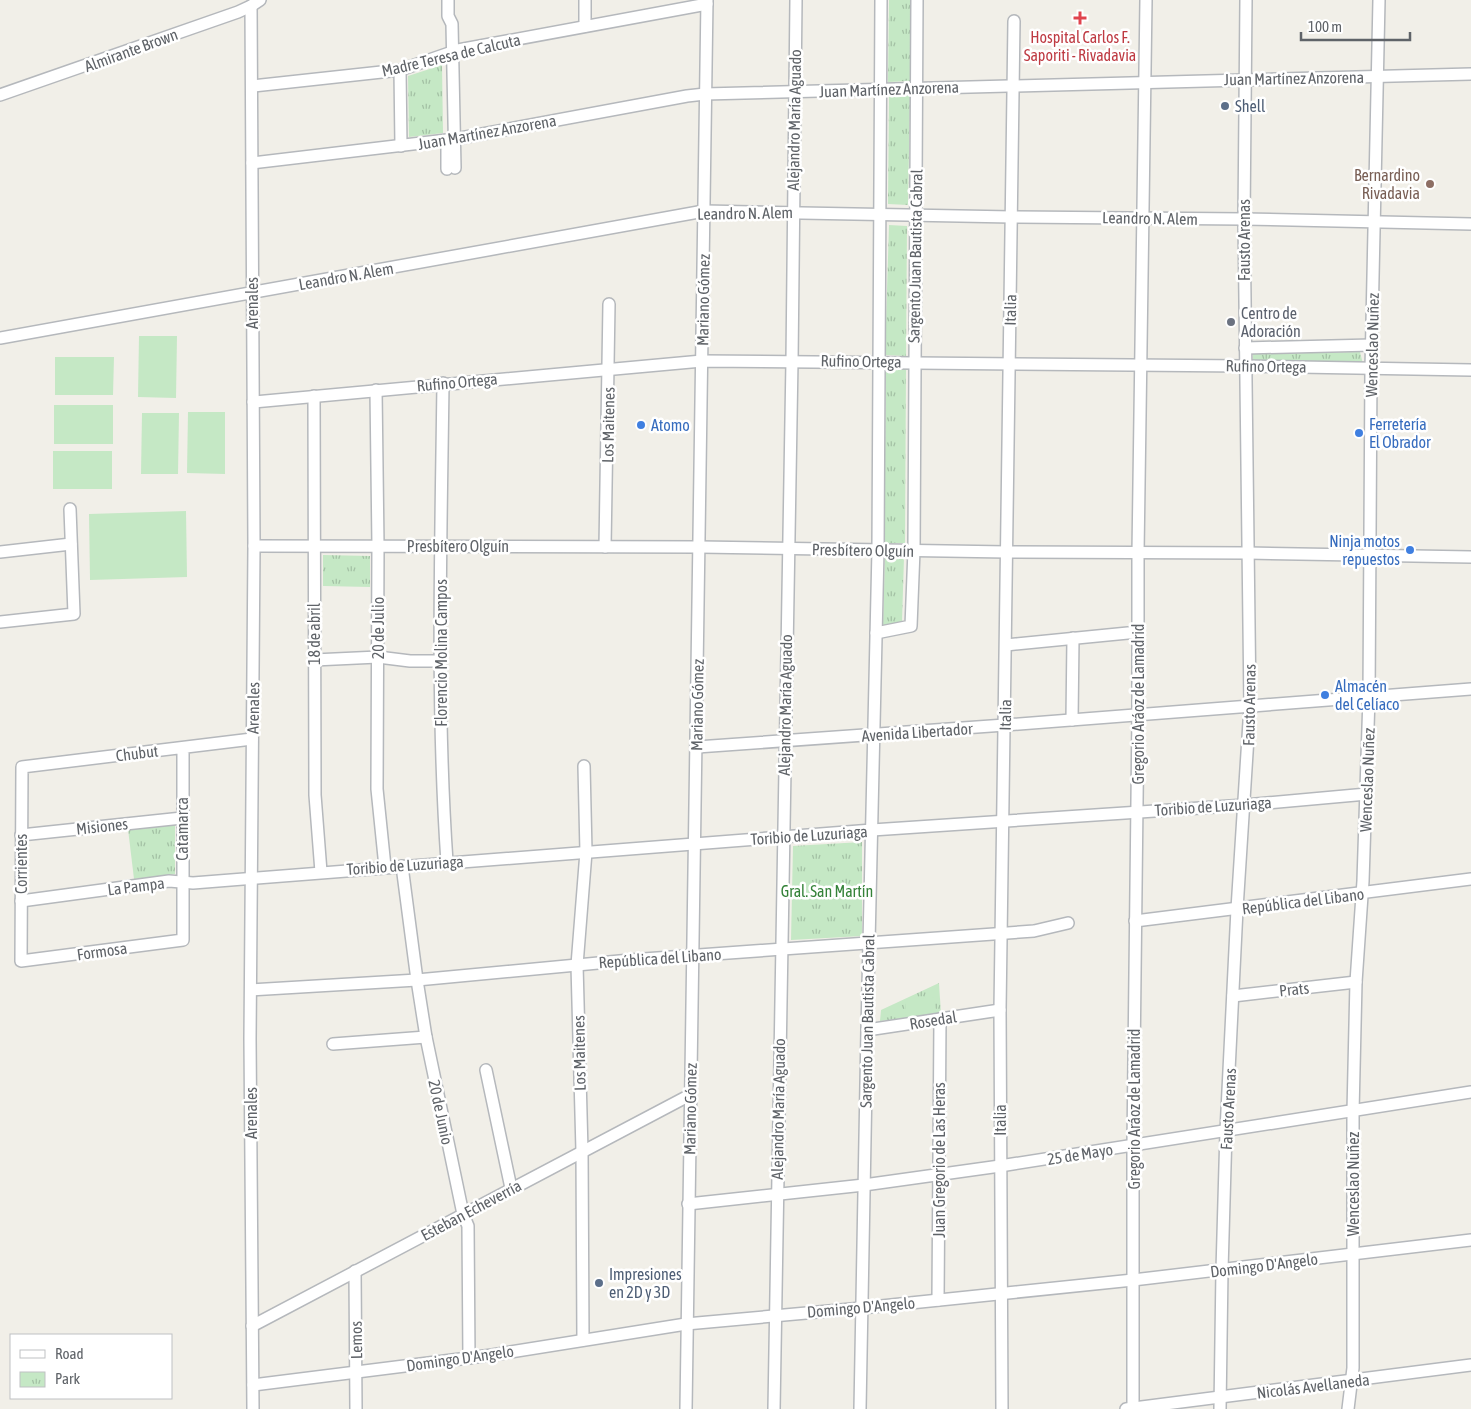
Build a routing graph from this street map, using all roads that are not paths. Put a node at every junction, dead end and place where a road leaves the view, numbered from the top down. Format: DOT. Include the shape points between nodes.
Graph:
graph roads {
  1 [pos="448,0"];
  2 [pos="585,0"];
  3 [pos="796,0"];
  4 [pos="881,0"];
  5 [pos="917,0"];
  6 [pos="1146,0"];
  7 [pos="1246,0"];
  8 [pos="1379,0"];
  9 [pos="707,2"];
  10 [pos="256,3"];
  11 [pos="1014,21"];
  12 [pos="586,26"];
  13 [pos="449,54"];
  14 [pos="400,70"];
  15 [pos="1471,74"];
  16 [pos="1378,76"];
  17 [pos="1245,79"];
  18 [pos="1145,81"];
  19 [pos="1012,85"];
  20 [pos="253,86"];
  21 [pos="916,88"];
  22 [pos="881,89"];
  23 [pos="794,92"];
  24 [pos="705,94"];
  25 [pos="0,96"];
  26 [pos="451,140"];
  27 [pos="401,146"];
  28 [pos="252,163"];
  29 [pos="451,168"];
  30 [pos="704,211"];
  31 [pos="793,212"];
  32 [pos="879,214"];
  33 [pos="916,214"];
  34 [pos="1012,217"];
  35 [pos="1142,218"];
  36 [pos="1244,219"];
  37 [pos="1375,222"];
  38 [pos="1471,224"];
  39 [pos="252,293"];
  40 [pos="609,304"];
  41 [pos="0,338"];
  42 [pos="1372,345"];
  43 [pos="1245,348"];
  44 [pos="702,361"];
  45 [pos="792,361"];
  46 [pos="878,361"];
  47 [pos="914,362"];
  48 [pos="1010,364"];
  49 [pos="1140,365"];
  50 [pos="1245,366"];
  51 [pos="609,369"];
  52 [pos="1371,369"];
  53 [pos="1471,370"];
  54 [pos="443,384"];
  55 [pos="376,390"];
  56 [pos="314,396"];
  57 [pos="253,402"];
  58 [pos="70,509"];
  59 [pos="71,544"];
  60 [pos="254,546"];
  61 [pos="315,546"];
  62 [pos="378,546"];
  63 [pos="441,546"];
  64 [pos="605,546"];
  65 [pos="700,547"];
  66 [pos="789,549"];
  67 [pos="878,550"];
  68 [pos="914,550"];
  69 [pos="0,552"];
  70 [pos="1007,552"];
  71 [pos="1138,553"];
  72 [pos="1248,553"];
  73 [pos="1369,556"];
  74 [pos="1471,557"];
  75 [pos="0,622"];
  76 [pos="1138,632"];
  77 [pos="876,633"];
  78 [pos="1073,638"];
  79 [pos="1006,645"];
  80 [pos="378,657"];
  81 [pos="314,660"];
  82 [pos="441,660"];
  83 [pos="1471,689"];
  84 [pos="1369,697"];
  85 [pos="1250,706"];
  86 [pos="1138,715"];
  87 [pos="1072,720"];
  88 [pos="1005,725"];
  89 [pos="873,735"];
  90 [pos="252,739"];
  91 [pos="784,741"];
  92 [pos="697,747"];
  93 [pos="183,748"];
  94 [pos="584,766"];
  95 [pos="22,767"];
  96 [pos="1367,794"];
  97 [pos="1245,804"];
  98 [pos="1137,812"];
  99 [pos="182,818"];
  100 [pos="1002,822"];
  101 [pos="872,830"];
  102 [pos="21,835"];
  103 [pos="783,837"];
  104 [pos="695,844"];
  105 [pos="586,852"];
  106 [pos="447,862"];
  107 [pos="402,866"];
  108 [pos="385,867"];
  109 [pos="321,872"];
  110 [pos="251,877"];
  111 [pos="1471,880"];
  112 [pos="182,882"];
  113 [pos="1362,894"];
  114 [pos="21,901"];
  115 [pos="1237,909"];
  116 [pos="1135,921"];
  117 [pos="1068,923"];
  118 [pos="1001,934"];
  119 [pos="183,940"];
  120 [pos="869,943"];
  121 [pos="781,949"];
  122 [pos="694,956"];
  123 [pos="21,962"];
  124 [pos="577,965"];
  125 [pos="416,980"];
  126 [pos="1356,982"];
  127 [pos="251,990"];
  128 [pos="1233,996"];
  129 [pos="1000,1010"];
  130 [pos="940,1019"];
  131 [pos="866,1030"];
  132 [pos="426,1037"];
  133 [pos="332,1044"];
  134 [pos="486,1070"];
  135 [pos="1471,1092"];
  136 [pos="690,1095"];
  137 [pos="1353,1112"];
  138 [pos="1226,1131"];
  139 [pos="1133,1146"];
  140 [pos="582,1151"];
  141 [pos="1000,1166"];
  142 [pos="938,1175"];
  143 [pos="864,1185"];
  144 [pos="511,1188"];
  145 [pos="777,1194"];
  146 [pos="688,1204"];
  147 [pos="463,1214"];
  148 [pos="1471,1240"];
  149 [pos="1353,1254"];
  150 [pos="1222,1270"];
  151 [pos="355,1271"];
  152 [pos="1133,1280"];
  153 [pos="1002,1293"];
  154 [pos="938,1300"];
  155 [pos="862,1308"];
  156 [pos="776,1315"];
  157 [pos="686,1324"];
  158 [pos="252,1326"];
  159 [pos="583,1340"];
  160 [pos="469,1358"];
  161 [pos="1471,1365"];
  162 [pos="356,1372"];
  163 [pos="1352,1381"];
  164 [pos="253,1385"];
  165 [pos="1220,1403"];
  166 [pos="253,1409"];
  167 [pos="356,1409"];
  168 [pos="686,1409"];
  169 [pos="774,1409"];
  170 [pos="860,1409"];
  171 [pos="1002,1409"];
  172 [pos="1131,1409"];
  173 [pos="1348,1409"];
  1 -- 13 [label="street" via="448,16 452,24"];
  2 -- 12 [label="street"];
  3 -- 23 [label="street, Alejandro María Aguado"];
  4 -- 22 [label="street, Sargento Juan Bautista Cabral"];
  5 -- 21 [label="street, Sargento Juan Bautista Cabral"];
  6 -- 18 [label="street, Gregorio Aráoz de Lamadrid"];
  7 -- 17 [label="street, Fausto Arenas"];
  8 -- 16 [label="street, Wenceslao Nuñez"];
  9 -- 12 [label="street, Madre Teresa de Calcuta"];
  9 -- 24 [label="street, Mariano Gómez"];
  10 -- 20 [label="street, Arenales"];
  10 -- 25 [label="street, Almirante Brown"];
  11 -- 19 [label="street, Italia"];
  12 -- 13 [label="street, Madre Teresa de Calcuta"];
  13 -- 14 [label="street, Madre Teresa de Calcuta"];
  13 -- 26 [label="street"];
  14 -- 20 [label="street, Madre Teresa de Calcuta"];
  14 -- 27 [label="street"];
  15 -- 16 [label="street, Juan Martínez Anzorena"];
  16 -- 17 [label="street, Juan Martínez Anzorena"];
  16 -- 37 [label="street, Wenceslao Nuñez"];
  17 -- 18 [label="street, Juan Martínez Anzorena"];
  17 -- 36 [label="street, Fausto Arenas"];
  18 -- 19 [label="street, Juan Martínez Anzorena"];
  18 -- 35 [label="street, Gregorio Aráoz de Lamadrid"];
  19 -- 21 [label="street, Juan Martínez Anzorena"];
  19 -- 34 [label="street, Italia"];
  20 -- 28 [label="street, Arenales"];
  21 -- 22 [label="street, Juan Martínez Anzorena"];
  21 -- 33 [label="street, Sargento Juan Bautista Cabral"];
  22 -- 23 [label="street, Juan Martínez Anzorena"];
  22 -- 32 [label="street, Sargento Juan Bautista Cabral"];
  23 -- 24 [label="street, Juan Martínez Anzorena"];
  23 -- 31 [label="street, Alejandro María Aguado"];
  24 -- 26 [label="street, Juan Martínez Anzorena"];
  24 -- 30 [label="street, Mariano Gómez"];
  26 -- 27 [label="street, Juan Martínez Anzorena"];
  26 -- 29 [label="street"];
  27 -- 28 [label="street, Juan Martínez Anzorena"];
  28 -- 39 [label="street, Arenales"];
  30 -- 31 [label="street, Leandro N. Alem"];
  30 -- 39 [label="street, Leandro N. Alem"];
  30 -- 44 [label="street, Mariano Gómez"];
  31 -- 32 [label="street, Leandro N. Alem"];
  31 -- 45 [label="street, Alejandro María Aguado"];
  32 -- 33 [label="street, Leandro N. Alem"];
  32 -- 46 [label="street, Sargento Juan Bautista Cabral"];
  33 -- 34 [label="street, Leandro N. Alem"];
  33 -- 47 [label="street, Sargento Juan Bautista Cabral"];
  34 -- 35 [label="street, Leandro N. Alem"];
  34 -- 48 [label="street, Italia"];
  35 -- 36 [label="street, Leandro N. Alem"];
  35 -- 49 [label="street, Gregorio Aráoz de Lamadrid"];
  36 -- 37 [label="street, Leandro N. Alem"];
  36 -- 43 [label="street, Fausto Arenas"];
  37 -- 38 [label="street, Leandro N. Alem"];
  37 -- 42 [label="street, Wenceslao Nuñez"];
  39 -- 41 [label="street, Leandro N. Alem"];
  39 -- 57 [label="street, Arenales"];
  40 -- 51 [label="street, Los Maitenes"];
  42 -- 43 [label="street, Rufino Ortega"];
  42 -- 52 [label="street, Wenceslao Nuñez"];
  43 -- 50 [label="street, Fausto Arenas"];
  44 -- 45 [label="street, Rufino Ortega"];
  44 -- 51 [label="street, Rufino Ortega"];
  44 -- 65 [label="street, Mariano Gómez"];
  45 -- 46 [label="street, Rufino Ortega"];
  45 -- 66 [label="street, Alejandro María Aguado"];
  46 -- 47 [label="street, Rufino Ortega"];
  46 -- 67 [label="street, Sargento Juan Bautista Cabral"];
  47 -- 48 [label="street, Rufino Ortega"];
  47 -- 68 [label="street, Sargento Juan Bautista Cabral"];
  48 -- 49 [label="street, Rufino Ortega"];
  48 -- 70 [label="street, Italia"];
  49 -- 50 [label="street, Rufino Ortega"];
  49 -- 71 [label="street, Gregorio Aráoz de Lamadrid"];
  50 -- 52 [label="street, Rufino Ortega"];
  50 -- 72 [label="street, Fausto Arenas"];
  51 -- 54 [label="street, Rufino Ortega"];
  51 -- 64 [label="street, Los Maitenes"];
  52 -- 53 [label="street, Rufino Ortega"];
  52 -- 73 [label="street, Wenceslao Nuñez"];
  54 -- 55 [label="street, Rufino Ortega"];
  54 -- 63 [label="street, Florencio Molina Campos"];
  55 -- 56 [label="street, Rufino Ortega"];
  55 -- 62 [label="street, 20 de Julio"];
  56 -- 57 [label="street, Rufino Ortega"];
  56 -- 61 [label="street, 18 de abril"];
  57 -- 60 [label="street, Arenales"];
  58 -- 59 [label="street"];
  59 -- 69 [label="street"];
  59 -- 75 [label="street" via="74,614"];
  60 -- 61 [label="street, Presbítero Olguín"];
  60 -- 90 [label="street, Arenales"];
  61 -- 62 [label="street, Presbítero Olguín"];
  61 -- 81 [label="street, 18 de abril"];
  62 -- 63 [label="street, Presbítero Olguín"];
  62 -- 80 [label="street, 20 de Julio"];
  63 -- 64 [label="street, Presbítero Olguín"];
  63 -- 82 [label="street, Florencio Molina Campos"];
  64 -- 65 [label="street, Presbítero Olguín"];
  65 -- 66 [label="street, Presbítero Olguín"];
  65 -- 92 [label="street, Mariano Gómez"];
  66 -- 67 [label="street, Presbítero Olguín"];
  66 -- 91 [label="street, Alejandro María Aguado"];
  67 -- 68 [label="street, Presbítero Olguín"];
  67 -- 77 [label="street, Sargento Juan Bautista Cabral"];
  68 -- 70 [label="street, Presbítero Olguín"];
  68 -- 77 [label="street, Sargento Juan Bautista Cabral" via="911,626"];
  70 -- 71 [label="street, Presbítero Olguín"];
  70 -- 79 [label="street, Italia"];
  71 -- 72 [label="street, Presbítero Olguín"];
  71 -- 76 [label="street, Gregorio Aráoz de Lamadrid"];
  72 -- 73 [label="street, Presbítero Olguín"];
  72 -- 85 [label="street, Fausto Arenas"];
  73 -- 74 [label="street, Presbítero Olguín"];
  73 -- 84 [label="street, Wenceslao Nuñez"];
  76 -- 78 [label="street"];
  76 -- 86 [label="street, Gregorio Aráoz de Lamadrid"];
  77 -- 89 [label="street, Sargento Juan Bautista Cabral"];
  78 -- 79 [label="street"];
  78 -- 87 [label="street"];
  79 -- 88 [label="street, Italia"];
  80 -- 81 [label="street"];
  80 -- 82 [label="street"];
  80 -- 108 [label="street, 20 de Julio" via="377,789"];
  81 -- 109 [label="street, 18 de abril" via="315,795"];
  82 -- 106 [label="street, Florencio Molina Campos" via="442,785"];
  83 -- 84 [label="street, Avenida Libertador"];
  84 -- 85 [label="street, Avenida Libertador"];
  84 -- 96 [label="street, Wenceslao Nuñez"];
  85 -- 86 [label="street, Avenida Libertador"];
  85 -- 97 [label="street, Fausto Arenas"];
  86 -- 87 [label="street, Avenida Libertador"];
  86 -- 98 [label="street, Gregorio Aráoz de Lamadrid"];
  87 -- 88 [label="street, Avenida Libertador"];
  88 -- 89 [label="street, Avenida Libertador"];
  88 -- 100 [label="street, Italia"];
  89 -- 91 [label="street, Avenida Libertador"];
  89 -- 101 [label="street, Sargento Juan Bautista Cabral"];
  90 -- 93 [label="street, Chubut"];
  90 -- 110 [label="street, Arenales"];
  91 -- 92 [label="street, Avenida Libertador"];
  91 -- 103 [label="street, Alejandro María Aguado"];
  92 -- 104 [label="street, Mariano Gómez"];
  93 -- 95 [label="street, Chubut"];
  93 -- 99 [label="street, Catamarca"];
  94 -- 105 [label="street, Los Maitenes"];
  95 -- 102 [label="street, Corrientes"];
  96 -- 97 [label="street, Toribio de Luzuriaga"];
  96 -- 113 [label="street, Wenceslao Nuñez"];
  97 -- 98 [label="street, Toribio de Luzuriaga"];
  97 -- 115 [label="street, Fausto Arenas"];
  98 -- 100 [label="street, Toribio de Luzuriaga"];
  98 -- 116 [label="street, Gregorio Aráoz de Lamadrid"];
  99 -- 102 [label="street, Misiones"];
  99 -- 112 [label="street, Catamarca"];
  100 -- 101 [label="street, Toribio de Luzuriaga"];
  100 -- 118 [label="street, Italia"];
  101 -- 103 [label="street, Toribio de Luzuriaga"];
  101 -- 120 [label="street, Sargento Juan Bautista Cabral"];
  102 -- 114 [label="street, Corrientes"];
  103 -- 104 [label="street, Toribio de Luzuriaga"];
  103 -- 121 [label="street, Alejandro María Aguado"];
  104 -- 105 [label="street, Toribio de Luzuriaga"];
  104 -- 122 [label="street, Mariano Gómez"];
  105 -- 106 [label="street, Toribio de Luzuriaga"];
  105 -- 124 [label="street, Los Maitenes"];
  106 -- 107 [label="street, Toribio de Luzuriaga"];
  107 -- 108 [label="street, Toribio de Luzuriaga"];
  107 -- 125 [label="street, 20 de Junio"];
  108 -- 109 [label="street, Toribio de Luzuriaga"];
  109 -- 110 [label="street, Toribio de Luzuriaga"];
  110 -- 112 [label="street, La Pampa"];
  110 -- 127 [label="street, Arenales"];
  111 -- 113 [label="street, República del Libano"];
  112 -- 114 [label="street, La Pampa"];
  112 -- 119 [label="street, Catamarca"];
  113 -- 115 [label="street, República del Libano"];
  113 -- 126 [label="street, Wenceslao Nuñez"];
  114 -- 123 [label="street, Corrientes"];
  115 -- 116 [label="street, República del Libano"];
  115 -- 128 [label="street, Fausto Arenas"];
  116 -- 139 [label="street, Gregorio Aráoz de Lamadrid"];
  117 -- 118 [label="street, República del Libano"];
  118 -- 120 [label="street, República del Libano"];
  118 -- 129 [label="street, Italia"];
  119 -- 123 [label="street, Formosa"];
  120 -- 121 [label="street, República del Libano"];
  120 -- 131 [label="street, Sargento Juan Bautista Cabral"];
  121 -- 122 [label="street, República del Libano"];
  121 -- 145 [label="street, Alejandro María Aguado"];
  122 -- 124 [label="street, República del Libano"];
  122 -- 136 [label="street, Mariano Gómez"];
  124 -- 125 [label="street, República del Libano"];
  124 -- 140 [label="street, Los Maitenes"];
  125 -- 127 [label="street, República del Libano"];
  125 -- 132 [label="street, 20 de Junio"];
  126 -- 128 [label="street, Prats"];
  126 -- 137 [label="street, Wenceslao Nuñez"];
  127 -- 158 [label="street, Arenales"];
  128 -- 138 [label="street, Fausto Arenas"];
  129 -- 130 [label="street, Rosedal"];
  129 -- 141 [label="street, Italia"];
  130 -- 131 [label="street, Rosedal"];
  130 -- 142 [label="street, Juan Gregorio de Las Heras"];
  131 -- 143 [label="street, Sargento Juan Bautista Cabral"];
  132 -- 133 [label="street"];
  132 -- 147 [label="street, 20 de Junio"];
  134 -- 144 [label="street"];
  135 -- 137 [label="street, 25 de Mayo"];
  136 -- 140 [label="street, Esteban Echeverría"];
  136 -- 146 [label="street, Mariano Gómez"];
  137 -- 138 [label="street, 25 de Mayo"];
  137 -- 149 [label="street, Wenceslao Nuñez"];
  138 -- 139 [label="street, 25 de Mayo"];
  138 -- 150 [label="street, Fausto Arenas"];
  139 -- 141 [label="street, 25 de Mayo"];
  139 -- 152 [label="street, Gregorio Aráoz de Lamadrid"];
  140 -- 144 [label="street, Esteban Echeverría"];
  140 -- 159 [label="street, Los Maitenes"];
  141 -- 142 [label="street, 25 de Mayo"];
  141 -- 153 [label="street, Italia"];
  142 -- 143 [label="street, 25 de Mayo"];
  142 -- 154 [label="street, Juan Gregorio de Las Heras"];
  143 -- 145 [label="street, 25 de Mayo"];
  143 -- 155 [label="street, Sargento Juan Bautista Cabral"];
  144 -- 147 [label="street, Esteban Echeverría"];
  145 -- 146 [label="street, 25 de Mayo"];
  145 -- 156 [label="street, Alejandro María Aguado"];
  146 -- 157 [label="street, Mariano Gómez"];
  147 -- 151 [label="street, Esteban Echeverría"];
  147 -- 160 [label="street, 20 de Junio" via="468,1226"];
  148 -- 149 [label="street, Domingo D'Angelo"];
  149 -- 150 [label="street, Domingo D'Angelo"];
  149 -- 163 [label="street, Wenceslao Nuñez"];
  150 -- 152 [label="street, Domingo D'Angelo"];
  150 -- 165 [label="street, Fausto Arenas"];
  151 -- 158 [label="street, Esteban Echeverría"];
  151 -- 162 [label="street, Lemos"];
  152 -- 153 [label="street, Domingo D'Angelo"];
  152 -- 172 [label="street, Gregorio Aráoz de Lamadrid"];
  153 -- 154 [label="street, Domingo D'Angelo"];
  153 -- 171 [label="street, Italia"];
  154 -- 155 [label="street, Domingo D'Angelo"];
  155 -- 156 [label="street, Domingo D'Angelo"];
  155 -- 170 [label="street, Sargento Juan Bautista Cabral"];
  156 -- 157 [label="street, Domingo D'Angelo"];
  156 -- 169 [label="street, Alejandro María Aguado"];
  157 -- 159 [label="street, Domingo D'Angelo"];
  157 -- 168 [label="street, Mariano Gómez"];
  158 -- 164 [label="street, Arenales"];
  159 -- 160 [label="street, Domingo D'Angelo"];
  160 -- 162 [label="street, Domingo D'Angelo"];
  161 -- 163 [label="street, Nicolás Avellaneda"];
  162 -- 164 [label="street, Domingo D'Angelo"];
  162 -- 167 [label="street, Lemos"];
  163 -- 165 [label="street, Nicolás Avellaneda"];
  163 -- 173 [label="street, Wenceslao Nuñez"];
  164 -- 166 [label="street, Arenales"];
  165 -- 172 [label="street, Nicolás Avellaneda"];
}
